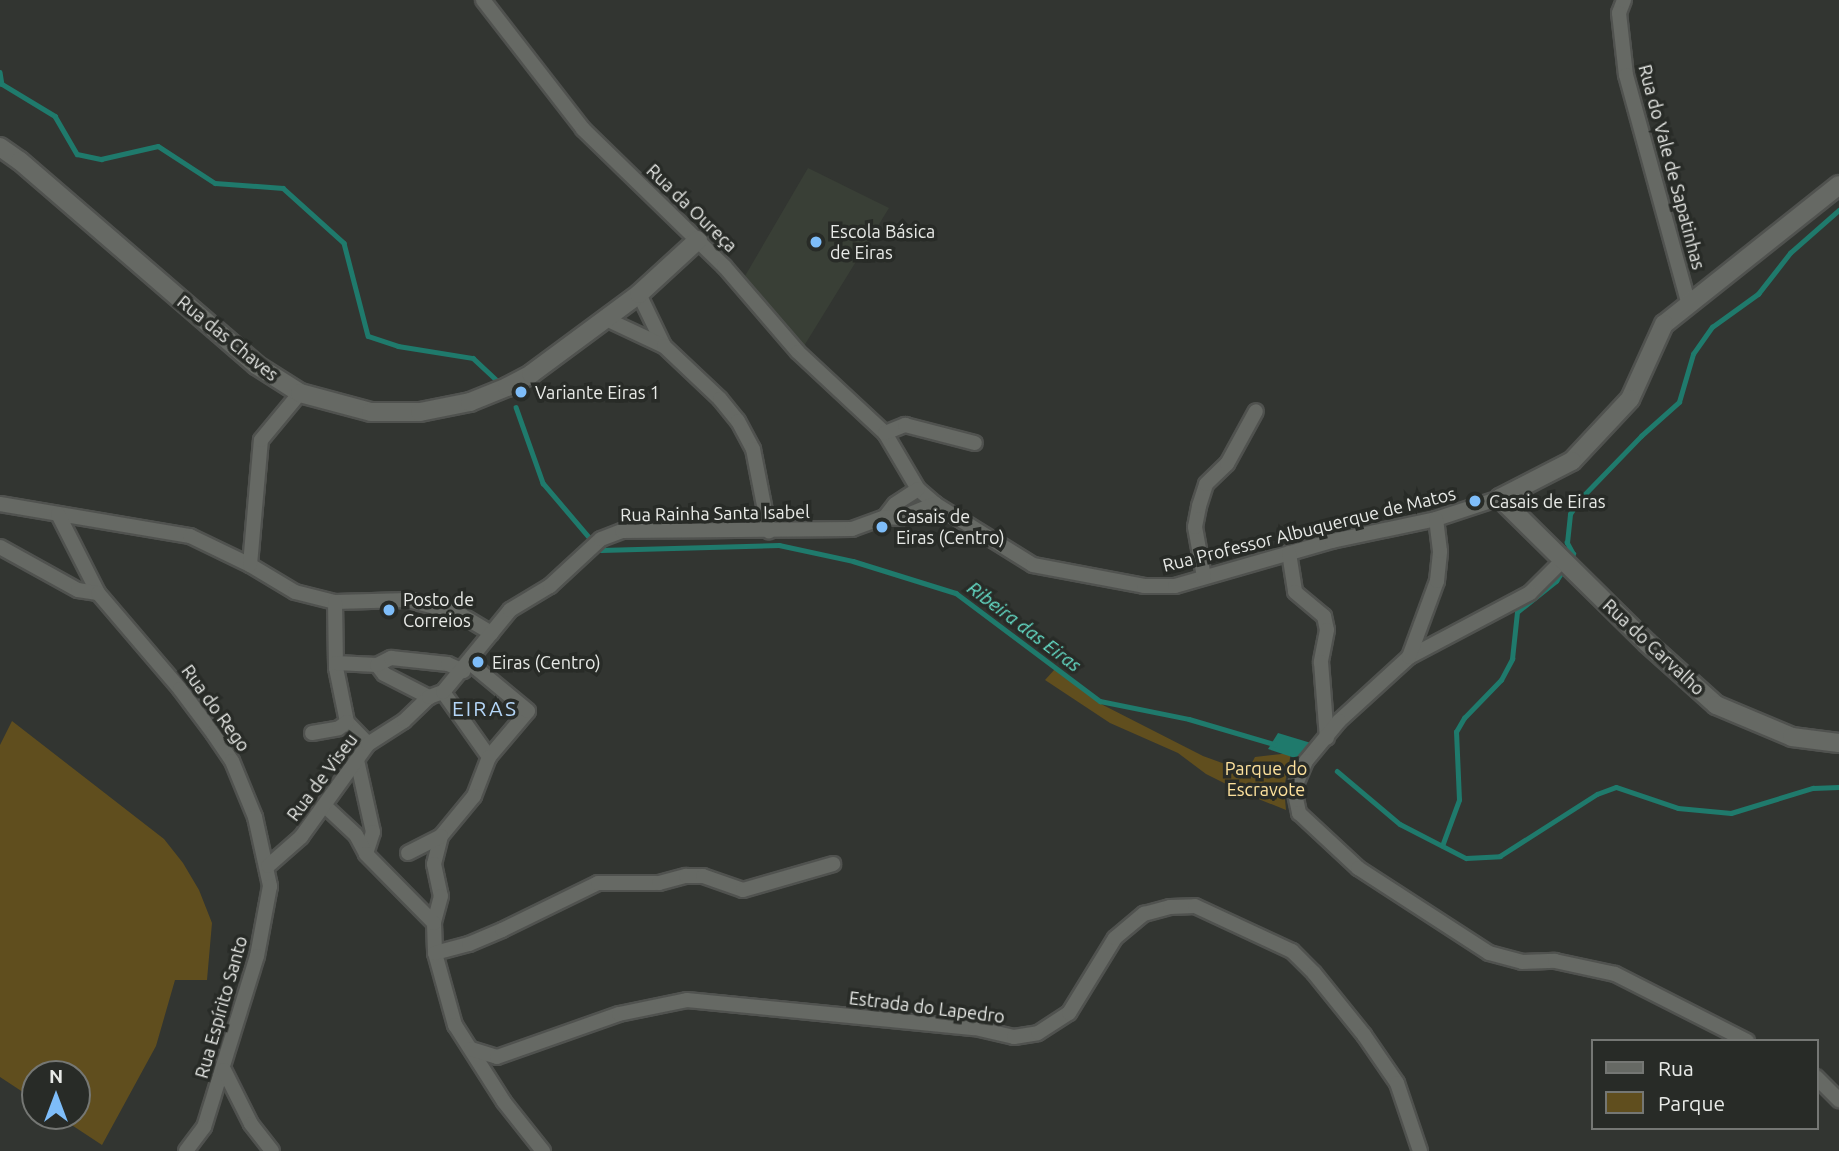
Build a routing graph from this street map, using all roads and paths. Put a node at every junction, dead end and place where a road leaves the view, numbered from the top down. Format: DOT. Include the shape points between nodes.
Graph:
graph roads {
  1 [pos="483,0"];
  2 [pos="1624,0"];
  3 [pos="0,147"];
  4 [pos="1839,185"];
  5 [pos="698,240"];
  6 [pos="639,294"];
  7 [pos="1688,302"];
  8 [pos="606,319"];
  9 [pos="664,346"];
  10 [pos="300,393"];
  11 [pos="1256,411"];
  12 [pos="885,433"];
  13 [pos="975,443"];
  14 [pos="918,489"];
  15 [pos="1500,498"];
  16 [pos="934,505"];
  17 [pos="1,507"];
  18 [pos="58,514"];
  19 [pos="885,517"];
  20 [pos="1436,519"];
  21 [pos="769,531"];
  22 [pos="0,547"];
  23 [pos="1289,554"];
  24 [pos="1562,561"];
  25 [pos="250,565"];
  26 [pos="1204,577"];
  27 [pos="97,593"];
  28 [pos="335,602"];
  29 [pos="491,633"];
  30 [pos="1409,657"];
  31 [pos="336,663"];
  32 [pos="377,665"];
  33 [pos="466,667"];
  34 [pos="436,695"];
  35 [pos="347,722"];
  36 [pos="312,733"];
  37 [pos="1327,738"];
  38 [pos="1839,743"];
  39 [pos="368,744"];
  40 [pos="489,757"];
  41 [pos="357,760"];
  42 [pos="325,806"];
  43 [pos="441,836"];
  44 [pos="408,853"];
  45 [pos="366,854"];
  46 [pos="833,864"];
  47 [pos="268,866"];
  48 [pos="434,923"];
  49 [pos="435,953"];
  50 [pos="1743,1039"];
  51 [pos="471,1048"];
  52 [pos="224,1070"];
  53 [pos="1818,1079"];
  54 [pos="1839,1100"];
  55 [pos="186,1151"];
  56 [pos="272,1151"];
  57 [pos="543,1151"];
  58 [pos="1420,1151"];
  1 -- 5 [label="street, Rua da Oureça" via="583,130"];
  2 -- 7 [label="street, Rua do Vale de Sapatinhas" via="1619,12 1626,75"];
  3 -- 10 [label="street, Rua das Chaves" via="256,365"];
  4 -- 7 [label="street"];
  5 -- 6 [label="street, Rua das Chaves"];
  5 -- 12 [label="street, Rua da Oureça" via="798,352"];
  6 -- 8 [label="street, Rua das Chaves"];
  6 -- 9 [label="street"];
  7 -- 15 [label="street" via="1664,324 1630,399 1572,461"];
  8 -- 9 [label="street"];
  8 -- 10 [label="street, Rua das Chaves" via="531,374 470,402 420,412 371,412"];
  9 -- 21 [label="street" via="738,421 752,449"];
  10 -- 25 [label="street" via="261,440"];
  11 -- 26 [label="street" via="1227,464 1206,484 1199,506 1195,527"];
  12 -- 13 [label="street" via="905,425"];
  12 -- 14 [label="street, Rua da Oureça"];
  14 -- 16 [label="street, Rua Professor Albuquerque de Matos"];
  14 -- 19 [label="street"];
  15 -- 20 [label="street, Rua Professor Albuquerque de Matos"];
  15 -- 24 [label="street, Rua do Carvalho"];
  16 -- 19 [label="street" via="900,517"];
  16 -- 26 [label="street, Rua Professor Albuquerque de Matos" via="1033,565 1144,586 1175,586"];
  17 -- 18 [label="street"];
  18 -- 25 [label="street" via="190,536"];
  18 -- 27 [label="street, Rua do Rego"];
  19 -- 21 [label="street, Rua Rainha Santa Isabel" via="852,529"];
  20 -- 23 [label="street, Rua Professor Albuquerque de Matos"];
  20 -- 30 [label="street" via="1437,581"];
  21 -- 29 [label="street, Rua Rainha Santa Isabel" via="622,531 592,546 550,586 510,610"];
  22 -- 27 [label="street" via="78,590"];
  23 -- 26 [label="street, Rua Professor Albuquerque de Matos"];
  23 -- 37 [label="street" via="1295,592 1324,616 1321,663"];
  24 -- 30 [label="street" via="1531,593"];
  24 -- 38 [label="street, Rua do Carvalho" via="1716,705 1792,737"];
  25 -- 28 [label="street" via="295,592"];
  27 -- 47 [label="street, Rua do Rego" via="180,689 232,761 255,817"];
  28 -- 29 [label="street" via="408,600 458,613"];
  28 -- 31 [label="street"];
  29 -- 33 [label="street, Rua Rainha Santa Isabel"];
  30 -- 37 [label="street"];
  31 -- 32 [label="street"];
  31 -- 35 [label="street"];
  32 -- 33 [label="street" via="391,658"];
  32 -- 34 [label="street" via="384,674"];
  33 -- 34 [label="street, Rua de Viseu"];
  33 -- 40 [label="street" via="528,711"];
  34 -- 39 [label="street, Rua de Viseu"];
  34 -- 40 [label="street"];
  35 -- 36 [label="street"];
  35 -- 39 [label="street"];
  37 -- 50 [label="street" via="1306,761 1294,789 1298,813 1358,868 1489,953 1615,974"];
  39 -- 41 [label="street, Rua de Viseu"];
  40 -- 43 [label="street" via="474,796"];
  41 -- 42 [label="street, Rua de Viseu"];
  41 -- 45 [label="street" via="373,832"];
  42 -- 45 [label="street" via="356,835"];
  42 -- 47 [label="street, Rua de Viseu" via="301,837"];
  43 -- 44 [label="street"];
  43 -- 48 [label="street" via="434,864 441,896"];
  45 -- 48 [label="street"];
  46 -- 49 [label="street" via="743,890 703,876 659,883 597,883 502,930"];
  47 -- 52 [label="street, Rua Espírito Santo" via="269,893 257,956"];
  48 -- 49 [label="street"];
  49 -- 51 [label="street" via="455,1026"];
  51 -- 57 [label="street" via="504,1102"];
  51 -- 58 [label="street, Estrada do Lapedro" via="497,1057 619,1014 687,1000 975,1028 1014,1037 1038,1033 1069,1013 1115,938 1144,914 1195,906 1292,951 1314,973 1397,1083"];
  52 -- 55 [label="street, Rua Espírito Santo" via="204,1127"];
  52 -- 56 [label="street" via="251,1124"];
  53 -- 54 [label="street"];
}
